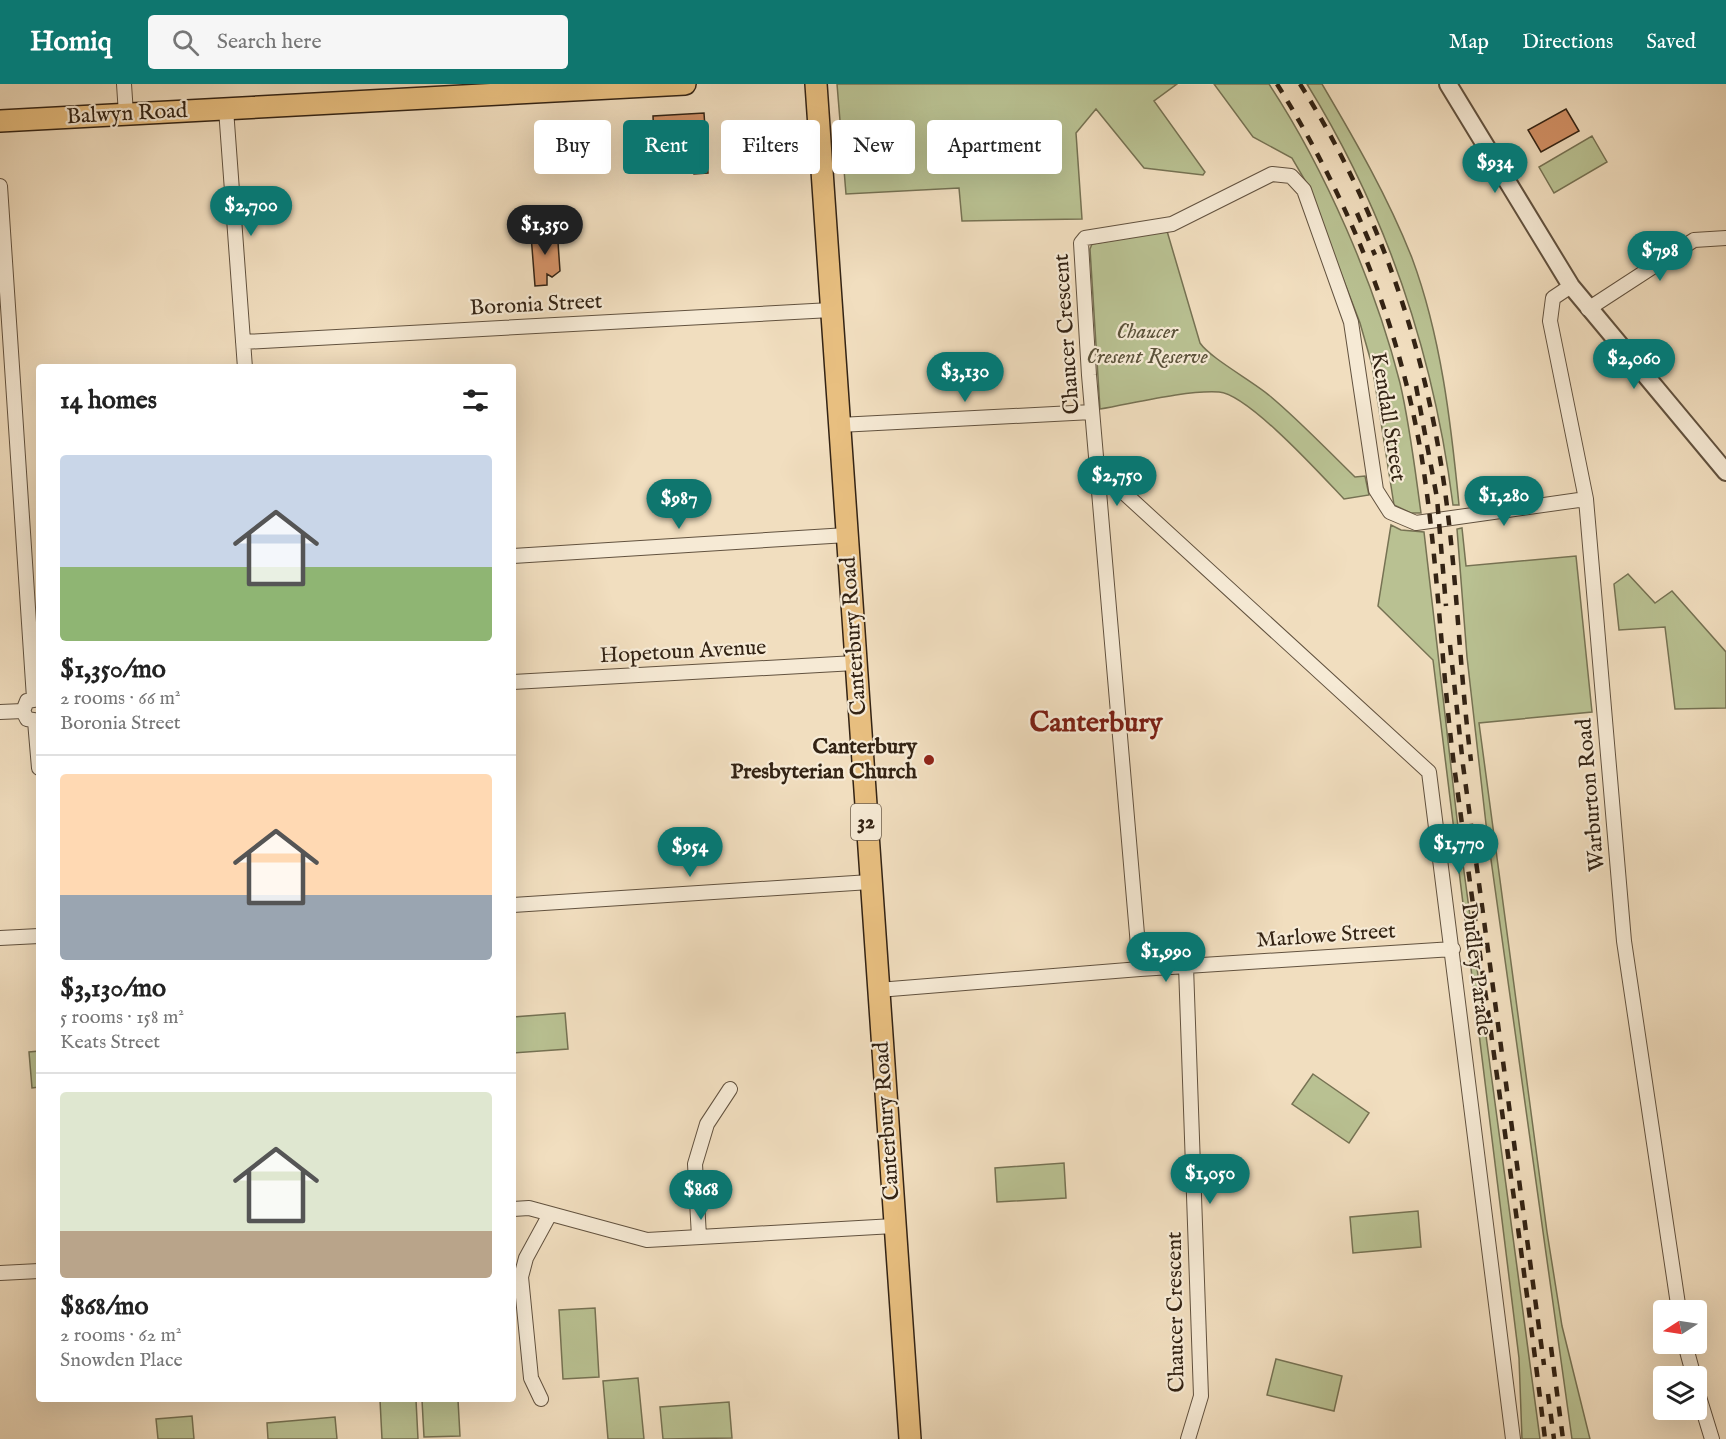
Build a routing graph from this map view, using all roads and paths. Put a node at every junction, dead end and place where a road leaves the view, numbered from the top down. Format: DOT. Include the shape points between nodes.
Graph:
graph roads {
  1 [pos="124,84"];
  2 [pos="685,84"];
  3 [pos="816,84"];
  4 [pos="1448,84"];
  5 [pos="226,109"];
  6 [pos="126,114"];
  7 [pos="0,121"];
  8 [pos="1291,176"];
  9 [pos="0,186"];
  10 [pos="1726,238"];
  11 [pos="1571,286"];
  12 [pos="1588,309"];
  13 [pos="831,310"];
  14 [pos="243,342"];
  15 [pos="245,364"];
  16 [pos="1092,412"];
  17 [pos="839,425"];
  18 [pos="1098,469"];
  19 [pos="1726,472"];
  20 [pos="1586,499"];
  21 [pos="847,535"];
  22 [pos="516,556"];
  23 [pos="855,663"];
  24 [pos="516,682"];
  25 [pos="36,698"];
  26 [pos="23,711"];
  27 [pos="0,712"];
  28 [pos="36,721"];
  29 [pos="870,882"];
  30 [pos="516,905"];
  31 [pos="36,936"];
  32 [pos="0,938"];
  33 [pos="1453,950"];
  34 [pos="1186,966"];
  35 [pos="1140,969"];
  36 [pos="878,990"];
  37 [pos="730,1089"];
  38 [pos="516,1209"];
  39 [pos="550,1214"];
  40 [pos="894,1226"];
  41 [pos="699,1237"];
  42 [pos="36,1271"];
  43 [pos="0,1273"];
  44 [pos="1677,1300"];
  45 [pos="541,1399"];
  46 [pos="1706,1420"];
  47 [pos="909,1439"];
  48 [pos="1188,1439"];
  49 [pos="1513,1439"];
  50 [pos="1712,1439"];
  1 -- 6 [label="street"];
  2 -- 5 [label="main road, Balwyn Road"];
  3 -- 13 [label="main road, Canterbury Road / 32"];
  4 -- 11 [label="street"];
  5 -- 6 [label="main road, Balwyn Road"];
  5 -- 14 [label="street"];
  6 -- 7 [label="main road, Balwyn Road"];
  8 -- 16 [label="street, Chaucer Crescent" via="1272,174 1172,224 1085,238 1081,243"];
  8 -- 20 [label="street, Kendall Street" via="1304,190 1351,322 1376,490 1390,512 1416,523"];
  9 -- 25 [label="street"];
  10 -- 12 [label="street" via="1694,240"];
  11 -- 12 [label="street"];
  11 -- 20 [label="street, Warburton Road" via="1553,298 1550,321"];
  12 -- 19 [label="street"];
  13 -- 14 [label="street, Boronia Street"];
  13 -- 17 [label="main road, Canterbury Road / 32"];
  14 -- 15 [label="street"];
  16 -- 17 [label="street"];
  16 -- 18 [label="street, Chaucer Crescent"];
  17 -- 21 [label="main road, Canterbury Road / 32"];
  18 -- 33 [label="street, Dudley Parade" via="1429,772"];
  18 -- 35 [label="street, Chaucer Crescent"];
  20 -- 44 [label="street, Warburton Road" via="1624,941"];
  21 -- 22 [label="street"];
  21 -- 23 [label="main road, Canterbury Road / 32"];
  23 -- 24 [label="street, Hopetoun Avenue"];
  23 -- 29 [label="main road, Canterbury Road / 32"];
  25 -- 26 [label="street" via="27,700"];
  26 -- 27 [label="street"];
  26 -- 28 [label="street" via="27,719"];
  29 -- 30 [label="street"];
  29 -- 36 [label="main road, Canterbury Road / 32"];
  31 -- 32 [label="street"];
  33 -- 34 [label="street, Marlowe Street"];
  33 -- 49 [label="street, Dudley Parade"];
  34 -- 35 [label="street, Marlowe Street"];
  34 -- 48 [label="street, Chaucer Crescent" via="1201,1396"];
  35 -- 36 [label="street, Marlowe Street"];
  36 -- 40 [label="main road, Canterbury Road / 32"];
  37 -- 41 [label="street" via="707,1124 695,1164"];
  38 -- 39 [label="street"];
  39 -- 41 [label="street" via="647,1240"];
  39 -- 45 [label="street" via="526,1258 521,1277 531,1378"];
  40 -- 41 [label="street"];
  40 -- 47 [label="main road, Canterbury Road / 32"];
  42 -- 43 [label="street"];
  46 -- 50 [label="street"];
}
